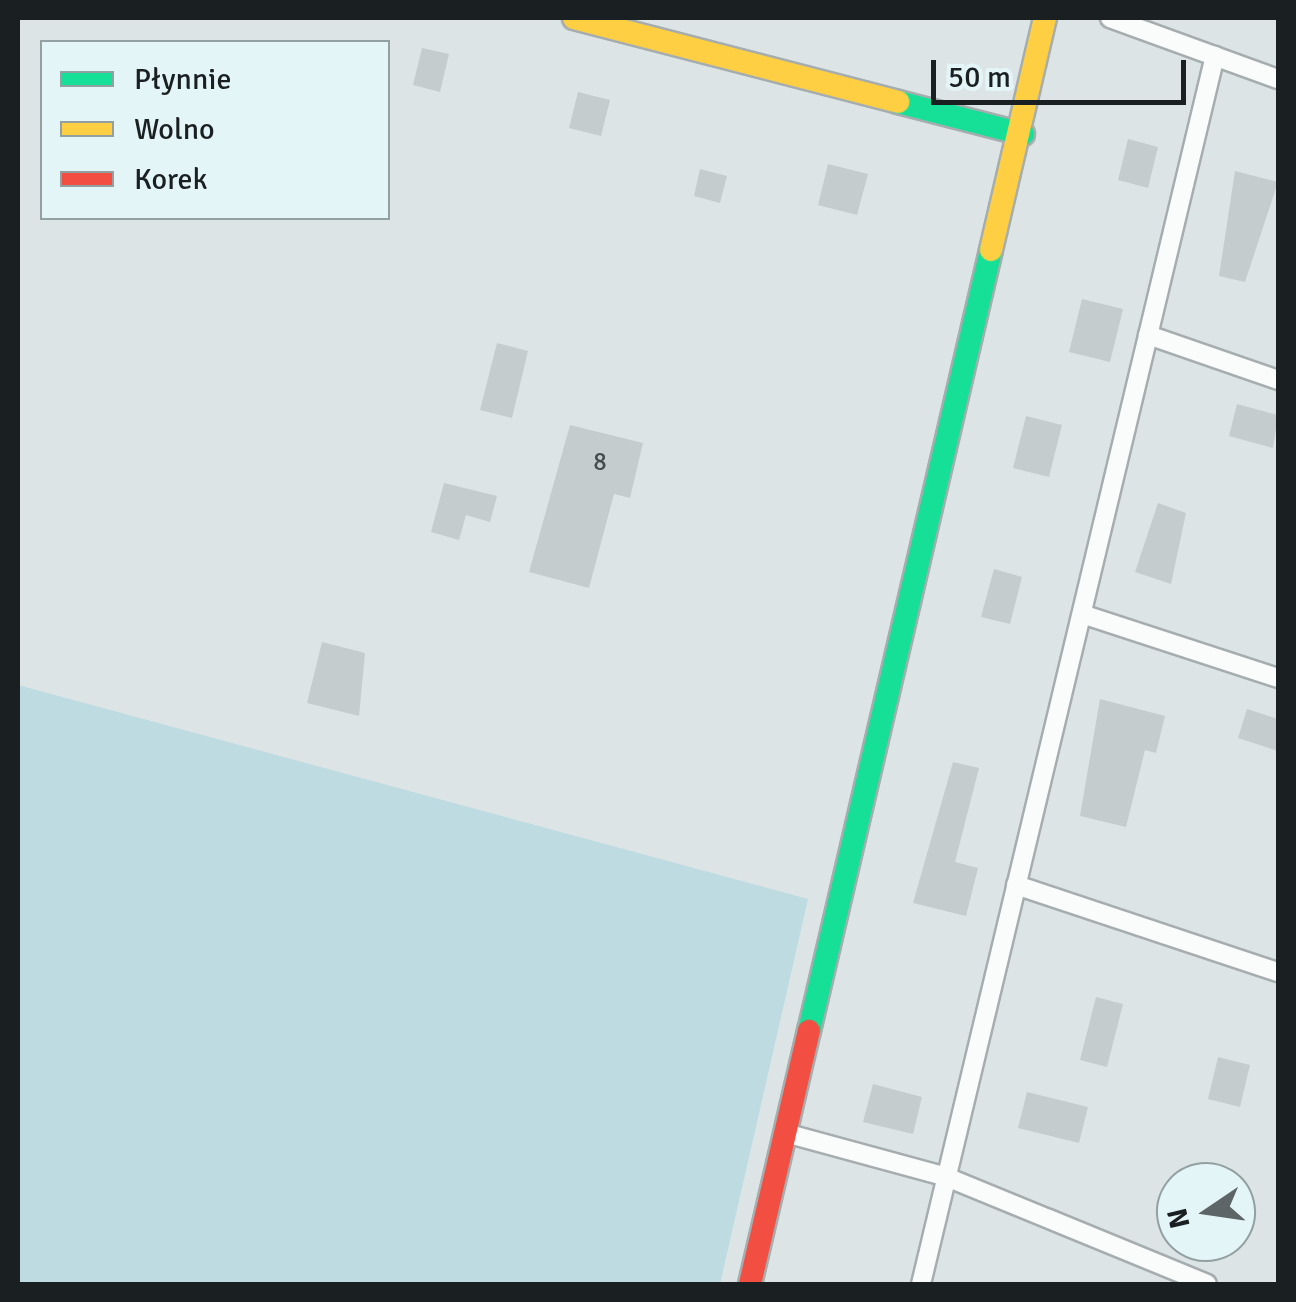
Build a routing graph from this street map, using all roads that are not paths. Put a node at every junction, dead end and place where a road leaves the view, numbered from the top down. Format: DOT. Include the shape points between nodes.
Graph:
graph roads {
  1 [pos="574,18"];
  2 [pos="1044,18"];
  3 [pos="1110,18"];
  4 [pos="1215,56"];
  5 [pos="1278,79"];
  6 [pos="1023,134"];
  7 [pos="1148,335"];
  8 [pos="1278,380"];
  9 [pos="1082,614"];
  10 [pos="1278,678"];
  11 [pos="1016,885"];
  12 [pos="1278,972"];
  13 [pos="787,1134"];
  14 [pos="944,1176"];
  15 [pos="750,1284"];
  16 [pos="921,1284"];
  17 [pos="1206,1284"];
  1 -- 6 [label="street"];
  2 -- 6 [label="street"];
  3 -- 4 [label="lane"];
  4 -- 5 [label="lane"];
  4 -- 7 [label="lane"];
  6 -- 13 [label="street"];
  7 -- 8 [label="lane"];
  7 -- 9 [label="lane"];
  9 -- 10 [label="lane"];
  9 -- 11 [label="lane"];
  11 -- 12 [label="lane"];
  11 -- 14 [label="lane"];
  13 -- 14 [label="lane"];
  13 -- 15 [label="street"];
  14 -- 16 [label="lane"];
  14 -- 17 [label="lane"];
}
